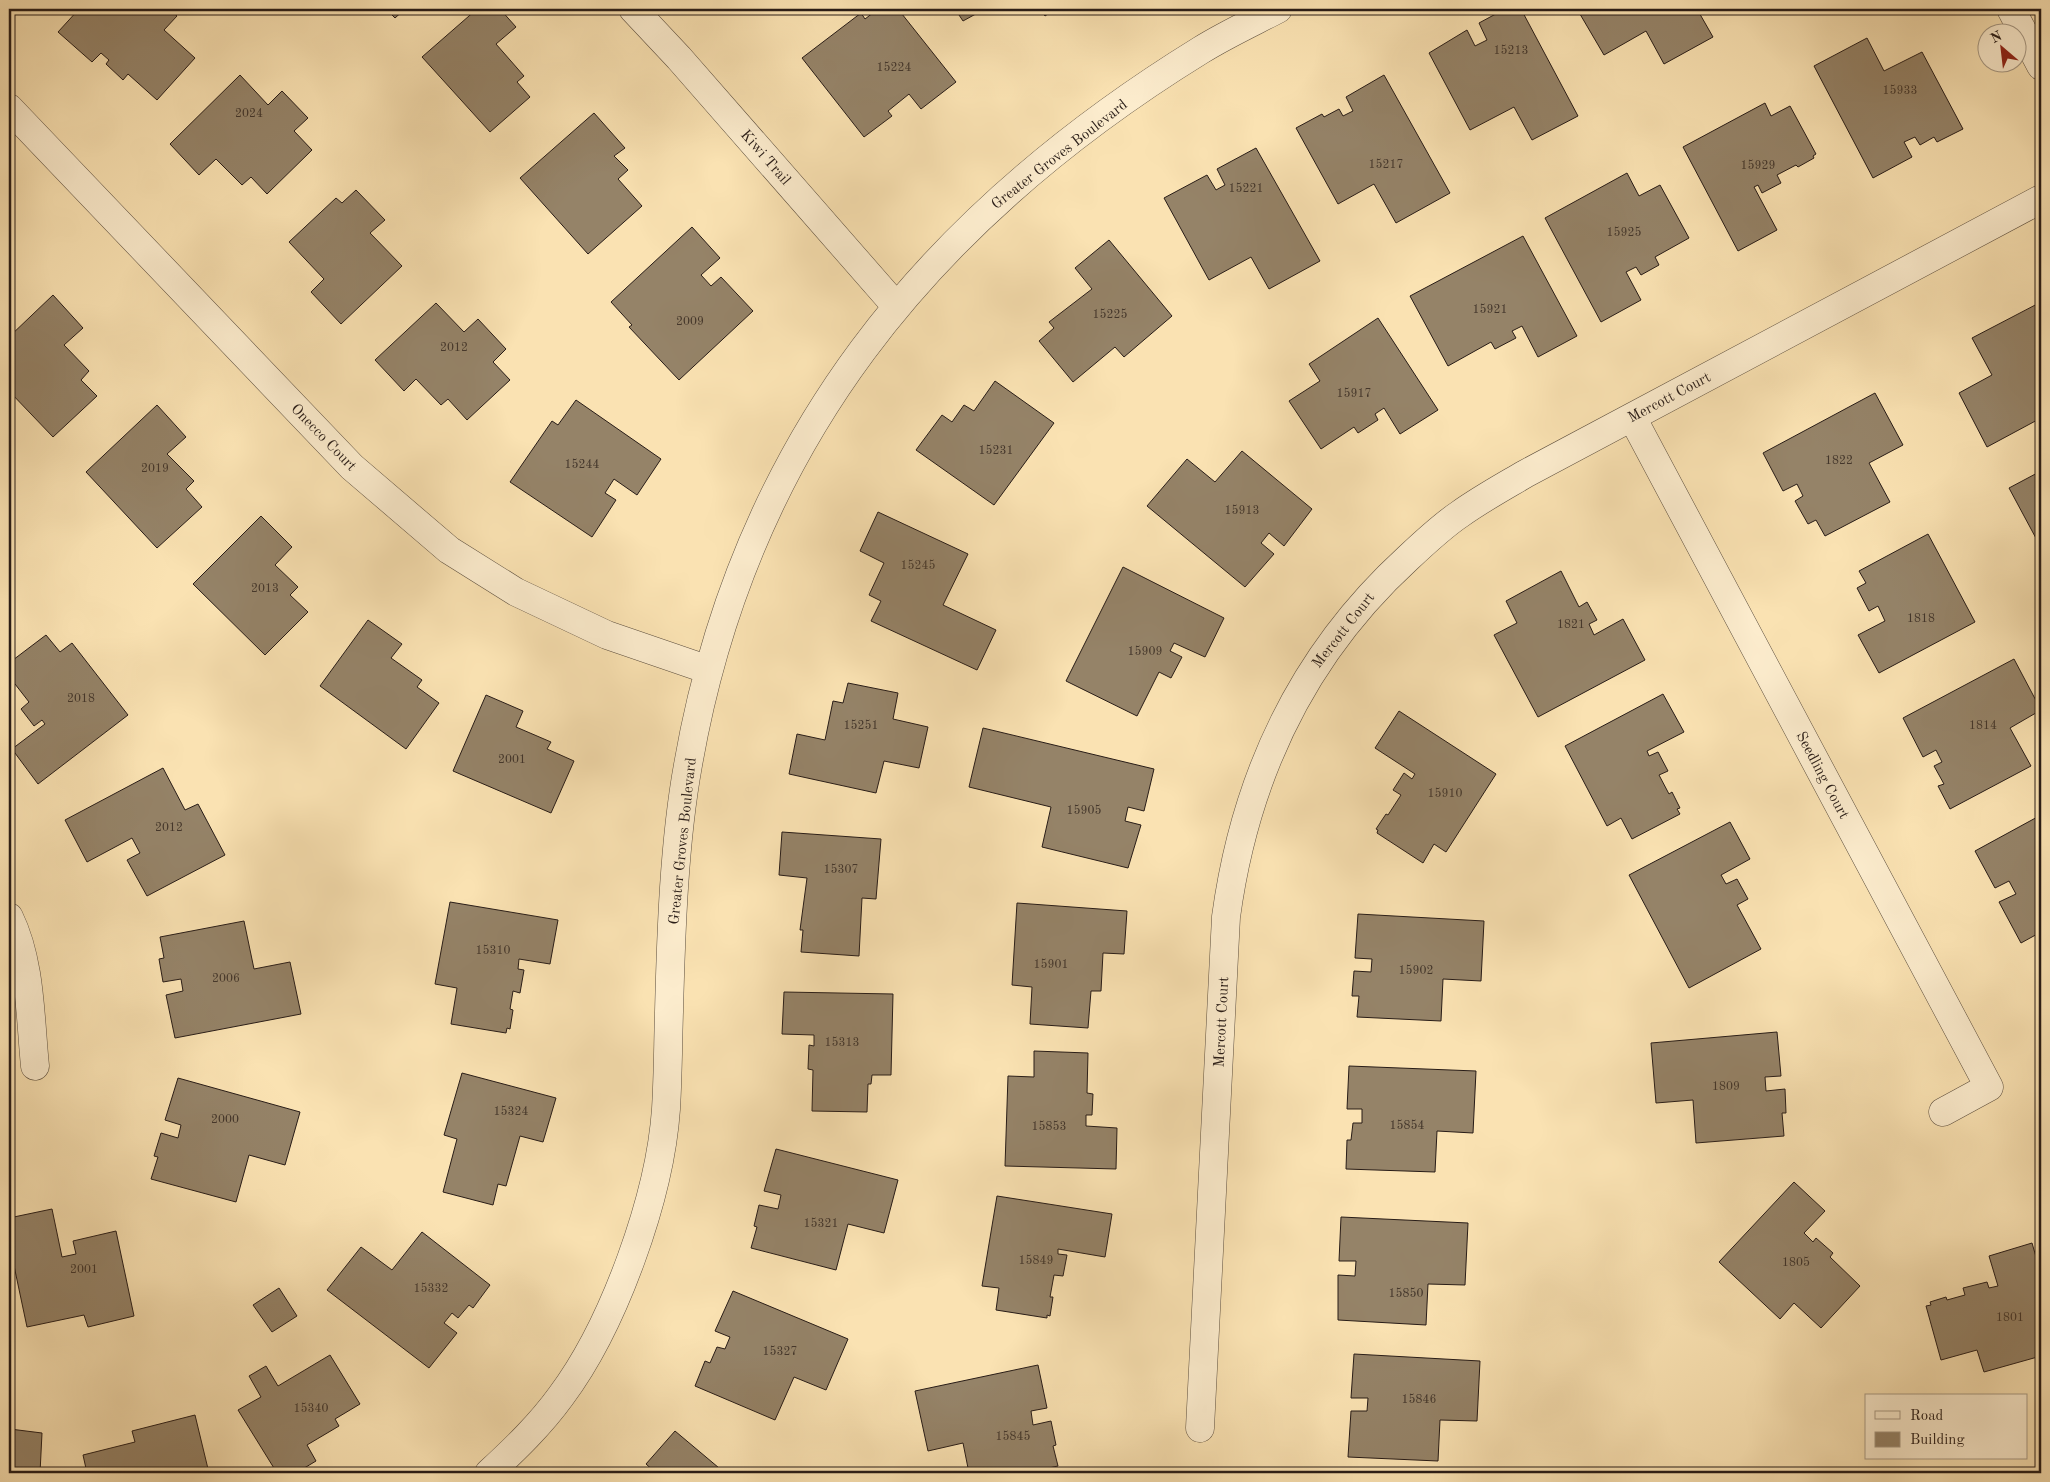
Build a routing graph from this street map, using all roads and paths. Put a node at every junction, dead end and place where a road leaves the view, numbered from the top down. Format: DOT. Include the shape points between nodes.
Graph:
graph roads {
  1 [pos="633,9"];
  2 [pos="1278,9"];
  3 [pos="2011,9"];
  4 [pos="2041,66"];
  5 [pos="9,108"];
  6 [pos="2041,199"];
  7 [pos="896,306"];
  8 [pos="1632,417"];
  9 [pos="709,670"];
  10 [pos="9,917"];
  11 [pos="35,1066"];
  12 [pos="1942,1112"];
  13 [pos="1200,1428"];
  14 [pos="489,1473"];
  1 -- 7 [label="street, Kiwi Trail"];
  2 -- 7 [label="street, Greater Groves Boulevard" via="1202,49 1093,124 1011,188 940,256"];
  3 -- 4 [label="street"];
  5 -- 9 [label="street, Onecco Court" via="352,467 448,550 516,592 607,635"];
  6 -- 8 [label="street, Mercott Court"];
  7 -- 9 [label="street, Greater Groves Boulevard" via="834,388 790,461 747,553"];
  8 -- 12 [label="street, Seedling Court" via="1989,1087"];
  8 -- 13 [label="street, Mercott Court" via="1525,474 1460,514 1430,538 1379,584 1341,630 1312,670 1283,722 1249,805 1226,917"];
  9 -- 14 [label="street, Greater Groves Boulevard" via="688,767 678,854 666,1111 656,1172 629,1264 600,1332 563,1393 525,1439"];
  10 -- 11 [label="street" via="26,978"];
}
